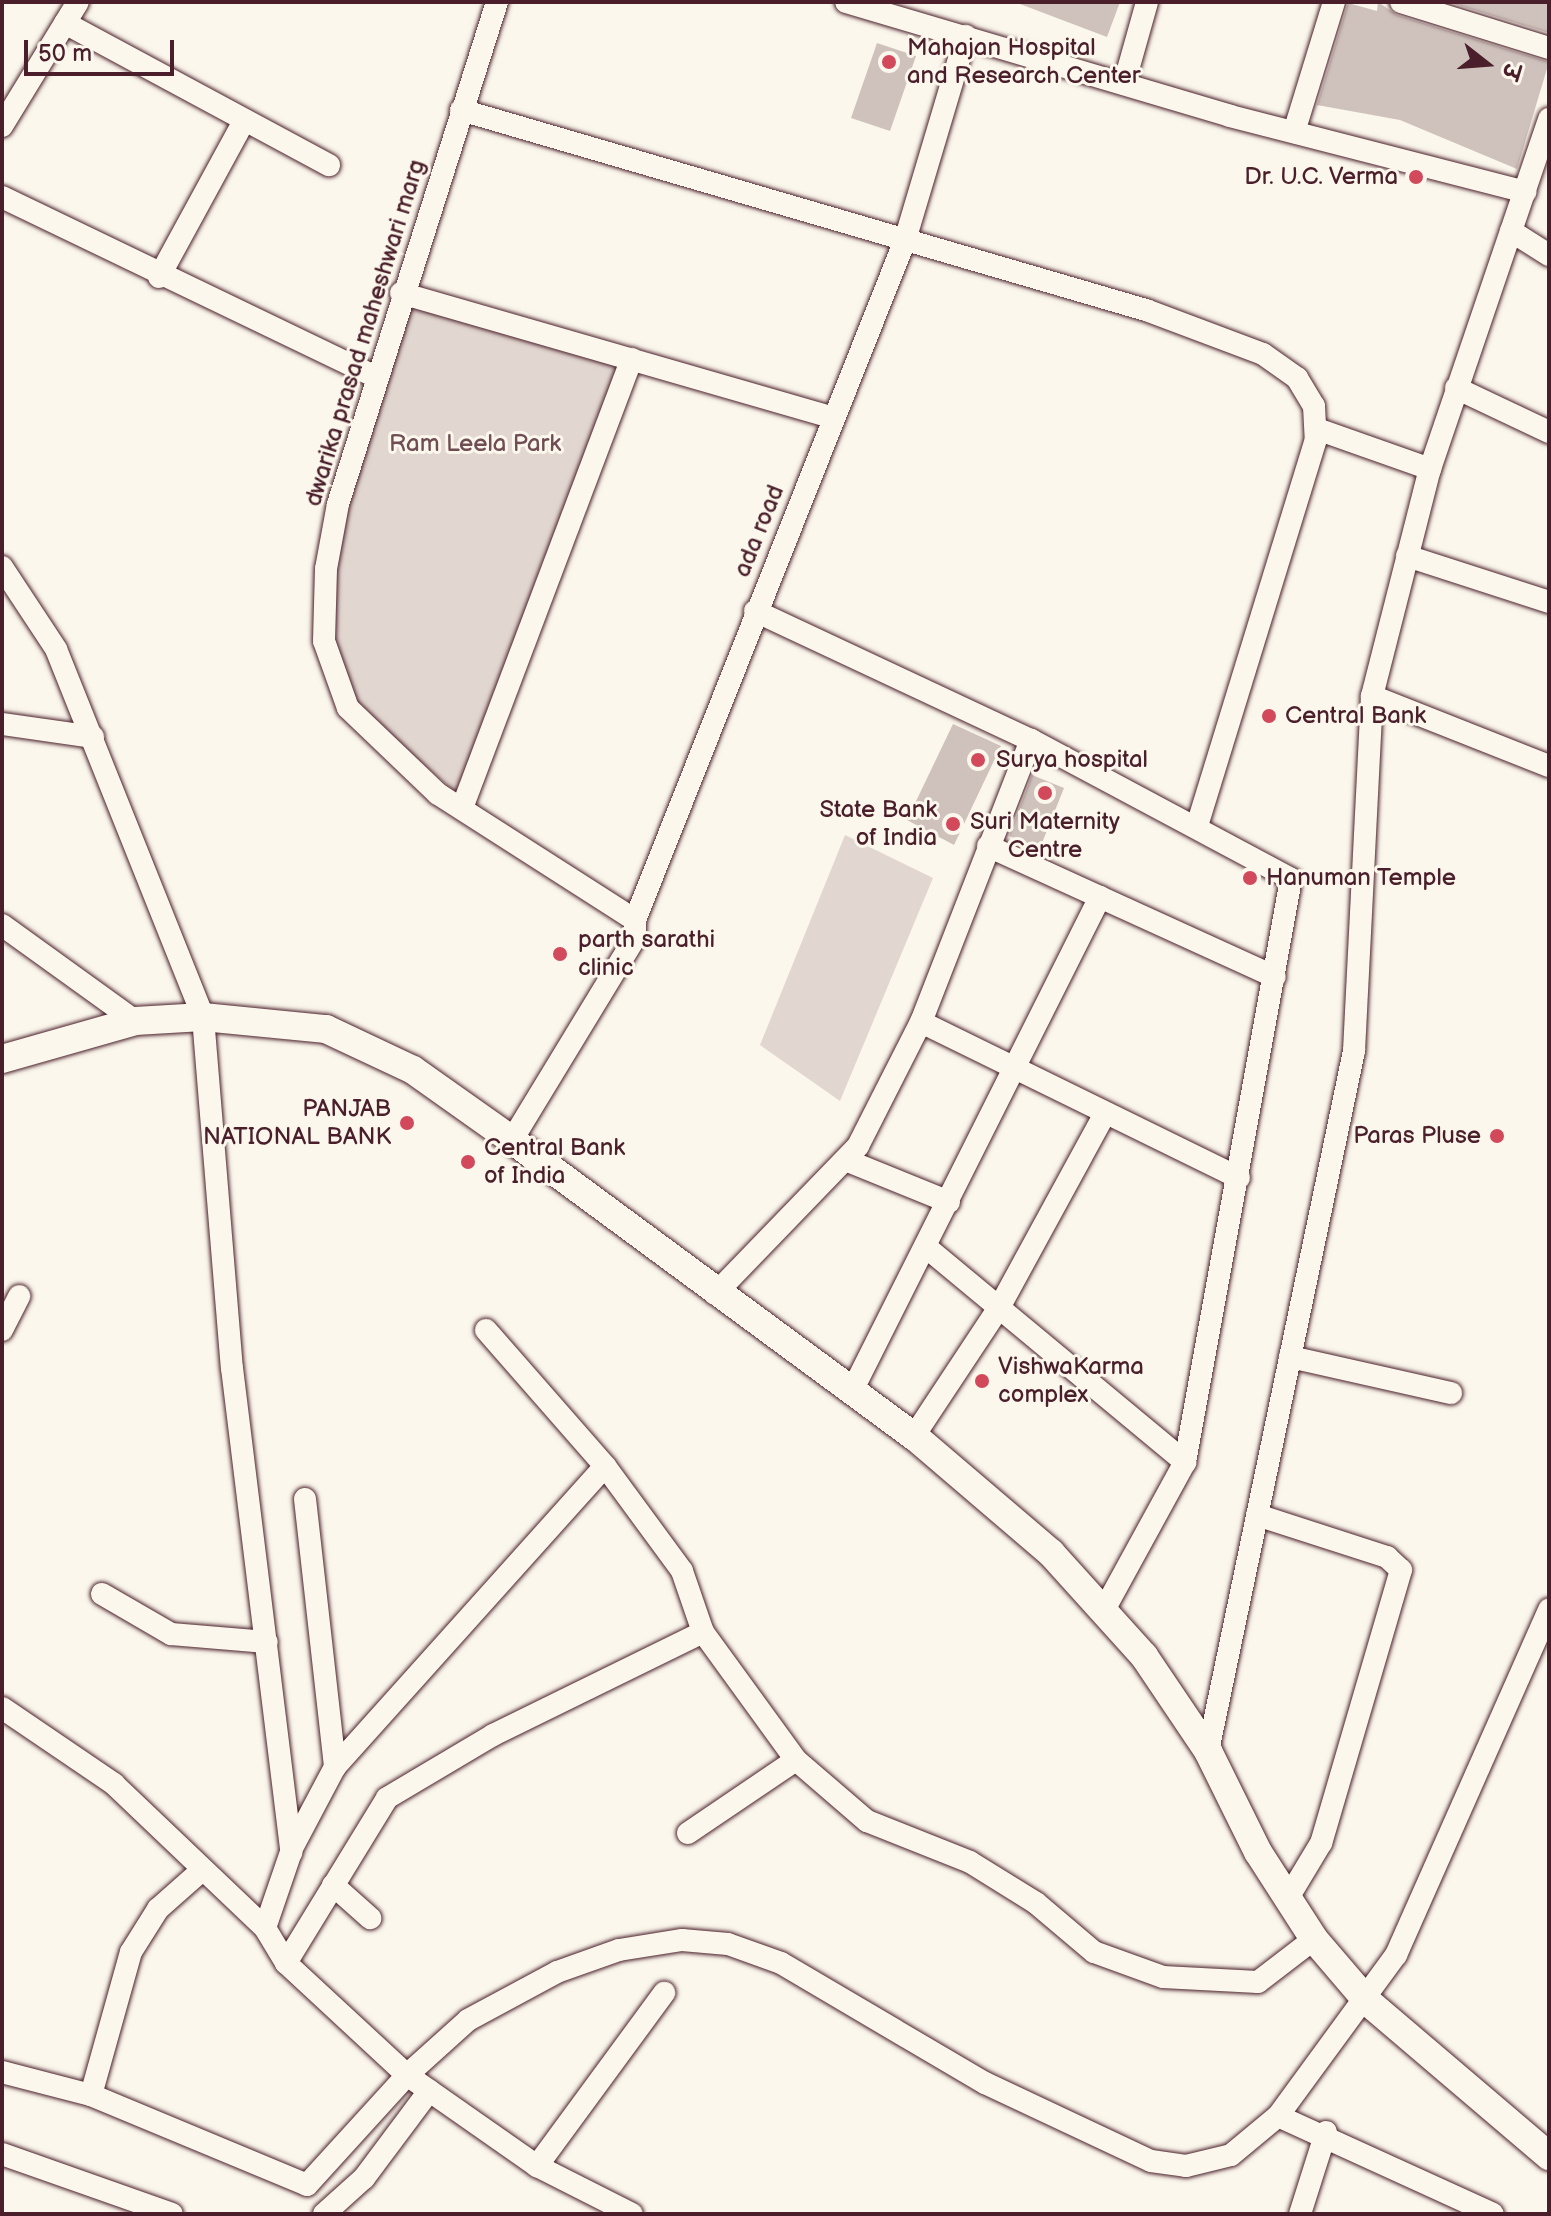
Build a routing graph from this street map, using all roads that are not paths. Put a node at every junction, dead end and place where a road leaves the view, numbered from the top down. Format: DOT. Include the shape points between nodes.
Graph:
graph roads {
  1 [pos="78,2"];
  2 [pos="497,2"];
  3 [pos="846,2"];
  4 [pos="1147,2"];
  5 [pos="1334,2"];
  6 [pos="1401,2"];
  7 [pos="883,7"];
  8 [pos="65,23"];
  9 [pos="966,36"];
  10 [pos="1549,48"];
  11 [pos="1124,84"];
  12 [pos="461,110"];
  13 [pos="1549,119"];
  14 [pos="243,123"];
  15 [pos="2,126"];
  16 [pos="1294,132"];
  17 [pos="329,165"];
  18 [pos="1525,192"];
  19 [pos="2,197"];
  20 [pos="1511,231"];
  21 [pos="905,240"];
  22 [pos="1549,255"];
  23 [pos="159,277"];
  24 [pos="401,293"];
  25 [pos="632,359"];
  26 [pos="374,376"];
  27 [pos="1456,388"];
  28 [pos="832,417"];
  29 [pos="1317,429"];
  30 [pos="1549,432"];
  31 [pos="1430,469"];
  32 [pos="1407,556"];
  33 [pos="2,567"];
  34 [pos="1549,602"];
  35 [pos="755,611"];
  36 [pos="1372,696"];
  37 [pos="2,724"];
  38 [pos="93,737"];
  39 [pos="1031,740"];
  40 [pos="1549,766"];
  41 [pos="462,808"];
  42 [pos="1197,825"];
  43 [pos="988,846"];
  44 [pos="1100,897"];
  45 [pos="635,920"];
  46 [pos="2,925"];
  47 [pos="1275,977"];
  48 [pos="203,1017"];
  49 [pos="135,1021"];
  50 [pos="921,1022"];
  51 [pos="2,1059"];
  52 [pos="1013,1072"];
  53 [pos="1103,1117"];
  54 [pos="512,1140"];
  55 [pos="848,1161"];
  56 [pos="1239,1178"];
  57 [pos="949,1202"];
  58 [pos="926,1247"];
  59 [pos="715,1294"];
  60 [pos="19,1296"];
  61 [pos="1000,1306"];
  62 [pos="2,1330"];
  63 [pos="486,1330"];
  64 [pos="1290,1357"];
  65 [pos="852,1391"];
  66 [pos="1451,1393"];
  67 [pos="914,1436"];
  68 [pos="1185,1462"];
  69 [pos="605,1466"];
  70 [pos="305,1499"];
  71 [pos="1257,1515"];
  72 [pos="102,1594"];
  73 [pos="1549,1609"];
  74 [pos="1104,1610"];
  75 [pos="703,1632"];
  76 [pos="267,1642"];
  77 [pos="2,1708"];
  78 [pos="1208,1751"];
  79 [pos="796,1760"];
  80 [pos="335,1767"];
  81 [pos="688,1833"];
  82 [pos="291,1852"];
  83 [pos="201,1871"];
  84 [pos="333,1885"];
  85 [pos="1288,1898"];
  86 [pos="370,1918"];
  87 [pos="265,1928"];
  88 [pos="1314,1939"];
  89 [pos="286,1963"];
  90 [pos="664,1993"];
  91 [pos="1368,2002"];
  92 [pos="2,2072"];
  93 [pos="407,2075"];
  94 [pos="429,2091"];
  95 [pos="91,2095"];
  96 [pos="1280,2117"];
  97 [pos="1326,2132"];
  98 [pos="2,2154"];
  99 [pos="1549,2156"];
  100 [pos="537,2166"];
  101 [pos="172,2214"];
  102 [pos="324,2214"];
  103 [pos="632,2214"];
  104 [pos="1300,2214"];
  105 [pos="1493,2214"];
  1 -- 8 [label="street"];
  2 -- 12 [label="street, dwarika prasad maheshwari marg"];
  3 -- 7 [label="street"];
  4 -- 11 [label="street"];
  5 -- 16 [label="street"];
  6 -- 10 [label="street"];
  7 -- 9 [label="street"];
  8 -- 14 [label="street"];
  8 -- 15 [label="street"];
  9 -- 11 [label="street"];
  9 -- 21 [label="street, ada road"];
  11 -- 16 [label="street"];
  12 -- 21 [label="street"];
  12 -- 24 [label="street, dwarika prasad maheshwari marg"];
  13 -- 18 [label="street"];
  14 -- 17 [label="street"];
  14 -- 23 [label="street"];
  16 -- 18 [label="street"];
  18 -- 20 [label="street"];
  19 -- 23 [label="street"];
  20 -- 22 [label="street"];
  20 -- 27 [label="street"];
  21 -- 28 [label="street, ada road"];
  21 -- 29 [label="street" via="1146,310 1263,354 1297,378"];
  23 -- 26 [label="street"];
  24 -- 25 [label="street"];
  24 -- 26 [label="street, dwarika prasad maheshwari marg"];
  25 -- 28 [label="street"];
  25 -- 41 [label="street"];
  26 -- 41 [label="street, dwarika prasad maheshwari marg" via="332,532 324,641 348,708"];
  27 -- 30 [label="street"];
  27 -- 31 [label="street"];
  28 -- 35 [label="street, ada road"];
  29 -- 31 [label="street"];
  29 -- 42 [label="street"];
  31 -- 32 [label="street"];
  32 -- 34 [label="street"];
  32 -- 36 [label="street"];
  33 -- 38 [label="street" via="56,649"];
  35 -- 39 [label="street"];
  35 -- 45 [label="street, ada road"];
  36 -- 40 [label="street"];
  36 -- 64 [label="street" via="1354,1051"];
  37 -- 38 [label="street"];
  38 -- 48 [label="street"];
  39 -- 42 [label="street"];
  39 -- 43 [label="street"];
  41 -- 45 [label="street, dwarika prasad maheshwari marg"];
  42 -- 47 [label="street" via="1291,879"];
  43 -- 44 [label="street"];
  43 -- 50 [label="street"];
  44 -- 47 [label="street"];
  44 -- 52 [label="street"];
  45 -- 54 [label="street, ada road" via="635,938"];
  46 -- 49 [label="street"];
  47 -- 56 [label="street"];
  48 -- 49 [label="main road"];
  48 -- 54 [label="main road" via="326,1029 413,1070"];
  48 -- 76 [label="street" via="232,1368"];
  49 -- 51 [label="main road"];
  50 -- 52 [label="street"];
  50 -- 55 [label="street"];
  52 -- 53 [label="street"];
  52 -- 57 [label="street"];
  53 -- 56 [label="street"];
  53 -- 61 [label="street"];
  54 -- 59 [label="main road"];
  55 -- 57 [label="street"];
  55 -- 59 [label="street"];
  56 -- 68 [label="street"];
  57 -- 58 [label="street"];
  58 -- 61 [label="street"];
  58 -- 65 [label="street"];
  59 -- 65 [label="main road"];
  60 -- 62 [label="street"];
  61 -- 67 [label="street"];
  61 -- 68 [label="street"];
  63 -- 69 [label="street"];
  64 -- 66 [label="street"];
  64 -- 71 [label="street"];
  65 -- 67 [label="main road"];
  67 -- 74 [label="main road" via="1051,1553"];
  68 -- 74 [label="street"];
  69 -- 75 [label="street" via="682,1571"];
  69 -- 80 [label="street"];
  70 -- 80 [label="street"];
  71 -- 78 [label="street"];
  71 -- 85 [label="street" via="1387,1557 1401,1570 1321,1843"];
  72 -- 76 [label="street" via="171,1634"];
  73 -- 91 [label="street" via="1417,1911"];
  74 -- 78 [label="main road"];
  75 -- 79 [label="street"];
  75 -- 84 [label="street" via="493,1735 387,1798"];
  76 -- 82 [label="street"];
  77 -- 83 [label="street" via="114,1784"];
  78 -- 85 [label="main road"];
  79 -- 81 [label="street"];
  79 -- 88 [label="street" via="867,1821 970,1862 1108,1959 1172,1979 1258,1982"];
  80 -- 82 [label="street"];
  82 -- 87 [label="street"];
  83 -- 87 [label="street"];
  83 -- 95 [label="street" via="158,1909 131,1952"];
  84 -- 86 [label="street"];
  84 -- 89 [label="street"];
  85 -- 88 [label="main road"];
  87 -- 89 [label="street"];
  88 -- 91 [label="main road"];
  89 -- 93 [label="street"];
  90 -- 100 [label="street"];
  91 -- 96 [label="street"];
  91 -- 99 [label="main road"];
  92 -- 95 [label="street"];
  93 -- 94 [label="street"];
  93 -- 95 [label="street" via="307,2185"];
  93 -- 96 [label="street" via="468,2020 557,1972 619,1950 682,1940 728,1944 781,1963 985,2083 1151,2161 1186,2166 1231,2155"];
  94 -- 100 [label="street"];
  94 -- 102 [label="street" via="364,2178"];
  96 -- 97 [label="street"];
  97 -- 104 [label="street"];
  97 -- 105 [label="street"];
  98 -- 101 [label="street"];
  100 -- 103 [label="street"];
}
